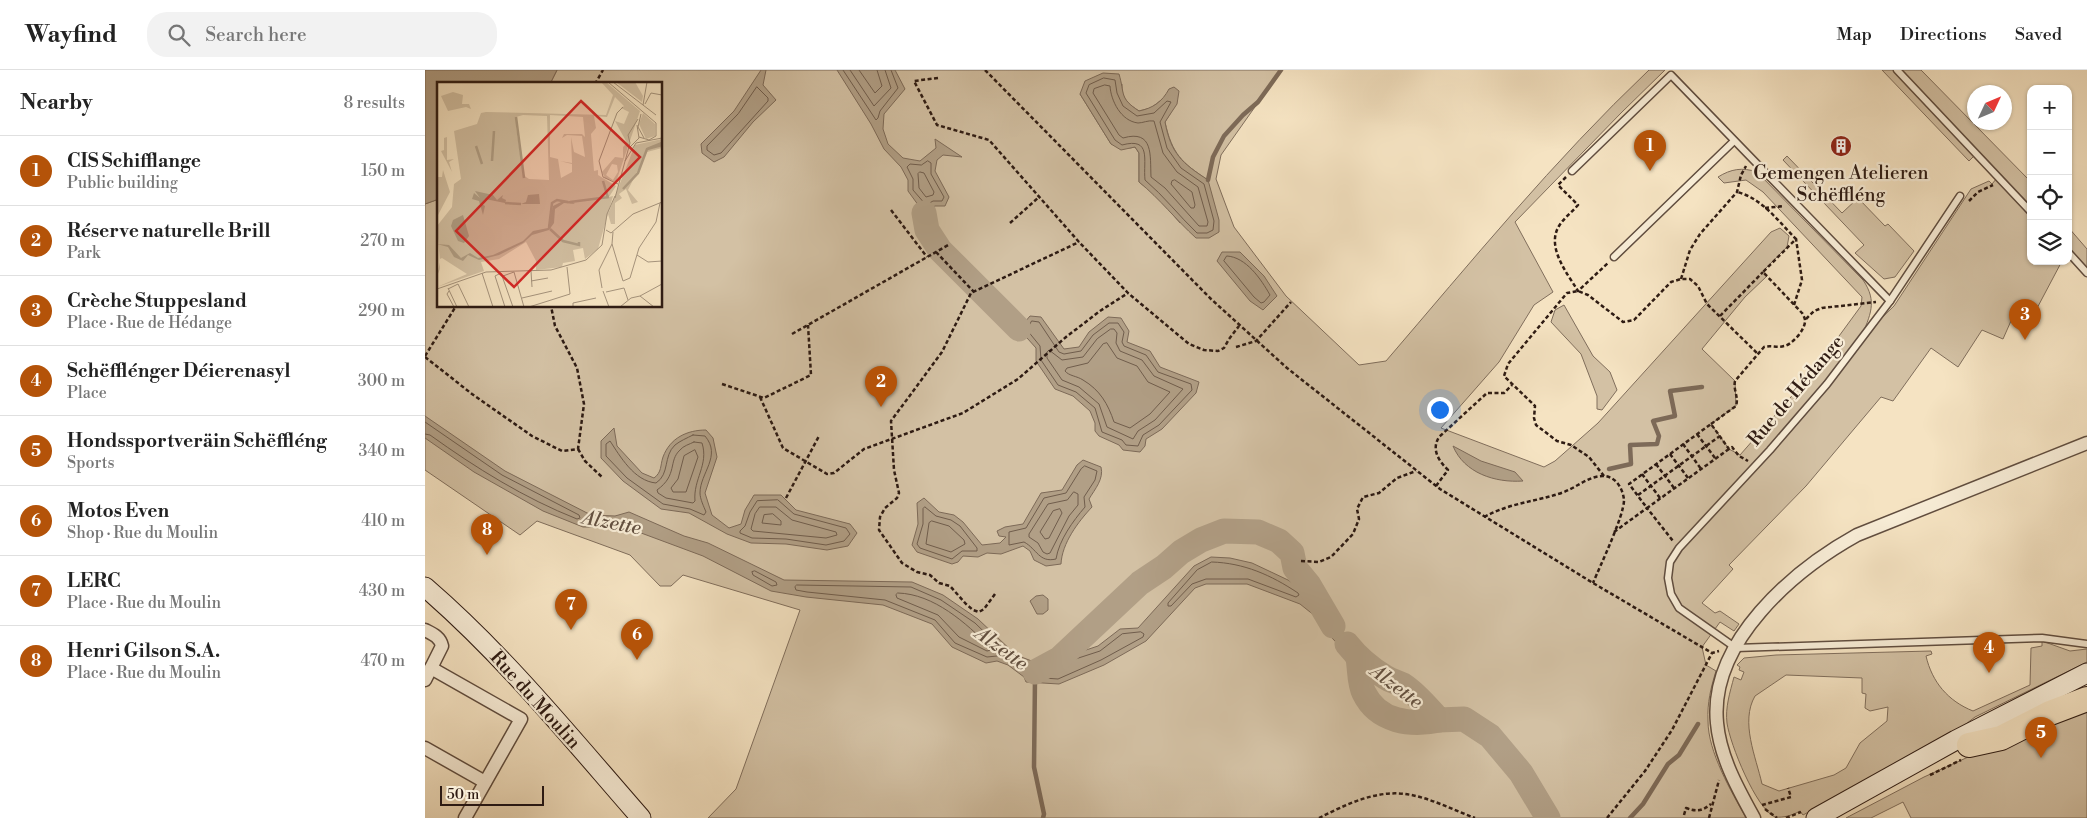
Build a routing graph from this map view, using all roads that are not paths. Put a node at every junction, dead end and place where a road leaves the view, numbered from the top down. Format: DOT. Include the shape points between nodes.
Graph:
graph roads {
  1 [pos="1897,70"];
  2 [pos="1734,141"];
  3 [pos="1572,171"];
  4 [pos="1960,196"];
  5 [pos="2027,208"];
  6 [pos="2072,256"];
  7 [pos="1614,257"];
  8 [pos="2087,273"];
  9 [pos="1890,300"];
  10 [pos="2087,443"];
  11 [pos="425,586"];
  12 [pos="425,630"];
  13 [pos="2087,644"];
  14 [pos="1736,648"];
  15 [pos="2087,672"];
  16 [pos="428,674"];
  17 [pos="2087,689"];
  18 [pos="2087,699"];
  19 [pos="1969,745"];
  20 [pos="425,748"];
  21 [pos="485,782"];
  22 [pos="1848,801"];
  23 [pos="1752,815"];
  24 [pos="1809,816"];
  25 [pos="465,818"];
  26 [pos="640,818"];
  1 -- 5 [label="lane"];
  2 -- 3 [label="lane" via="1671,75"];
  2 -- 7 [label="lane"];
  2 -- 9 [label="lane"];
  4 -- 9 [label="lane, Rue de Hédange"];
  6 -- 8 [label="lane"];
  9 -- 14 [label="lane, Rue de Hédange" via="1827,384 1679,548 1671,562 1668,578 1671,594 1679,608"];
  10 -- 14 [label="street" via="1857,535 1829,550 1776,594"];
  11 -- 26 [label="main road, Rue du Moulin" via="505,662"];
  12 -- 16 [label="street" via="441,640 442,646"];
  13 -- 14 [label="lane" via="2042,638"];
  14 -- 23 [label="street" via="1717,697 1717,723 1729,768"];
  15 -- 22 [label="main road"];
  16 -- 21 [label="street" via="521,719"];
  17 -- 19 [label="main road"];
  18 -- 19 [label="highway" via="2050,713 2001,738"];
  19 -- 22 [label="main road"];
  20 -- 21 [label="street"];
  21 -- 25 [label="street"];
  22 -- 24 [label="main road"];
}
